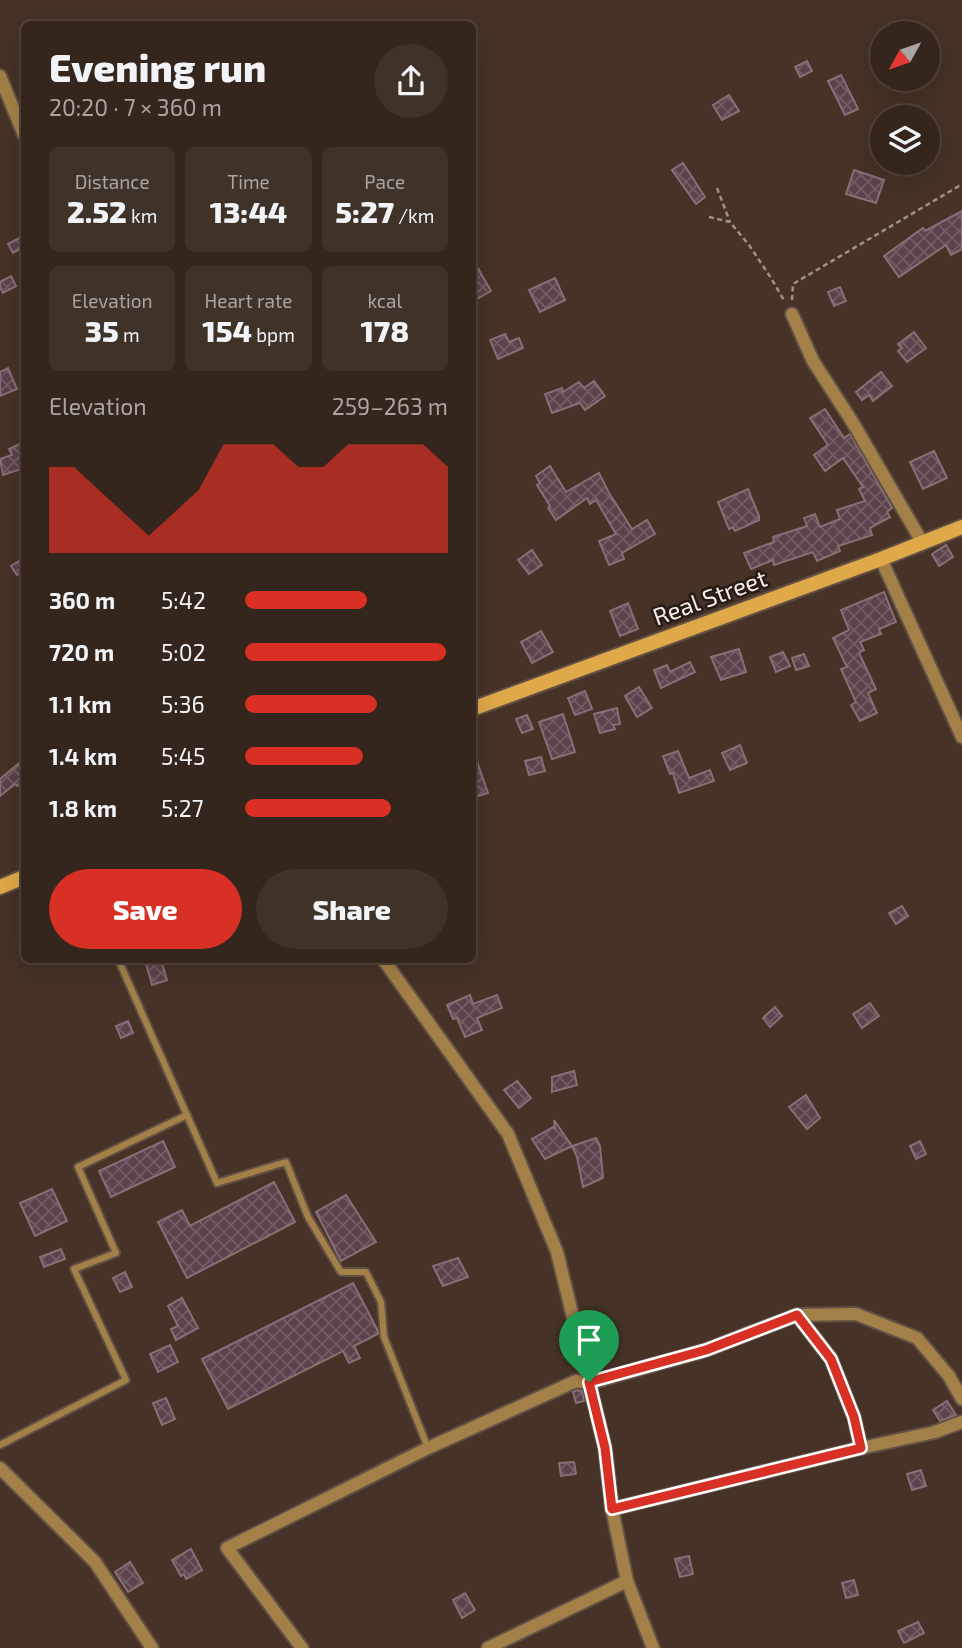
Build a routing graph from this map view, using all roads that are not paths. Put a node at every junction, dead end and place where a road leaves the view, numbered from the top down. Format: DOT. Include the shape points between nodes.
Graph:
graph roads {
  1 [pos="0,76"];
  2 [pos="21,128"];
  3 [pos="792,314"];
  4 [pos="962,527"];
  5 [pos="922,542"];
  6 [pos="881,559"];
  7 [pos="476,708"];
  8 [pos="962,737"];
  9 [pos="21,878"];
  10 [pos="0,887"];
  11 [pos="120,963"];
  12 [pos="386,963"];
  13 [pos="187,1115"];
  14 [pos="797,1315"];
  15 [pos="589,1382"];
  16 [pos="962,1399"];
  17 [pos="962,1422"];
  18 [pos="0,1445"];
  19 [pos="428,1448"];
  20 [pos="861,1448"];
  21 [pos="0,1468"];
  22 [pos="612,1509"];
  23 [pos="627,1581"];
  24 [pos="152,1648"];
  25 [pos="302,1648"];
  26 [pos="488,1648"];
  27 [pos="653,1648"];
  1 -- 2 [label="street"];
  3 -- 5 [label="street" via="813,361"];
  4 -- 5 [label="main road, Real Street"];
  5 -- 6 [label="main road, Real Street"];
  6 -- 7 [label="main road, Real Street"];
  6 -- 8 [label="street"];
  9 -- 10 [label="main road"];
  11 -- 13 [label="lane"];
  12 -- 15 [label="street" via="508,1134 557,1252"];
  13 -- 18 [label="lane" via="78,1167 116,1253 74,1269 126,1380"];
  13 -- 19 [label="lane" via="217,1183 286,1162 308,1217 341,1272 366,1272 381,1302 384,1337"];
  14 -- 15 [label="street" via="706,1350"];
  14 -- 16 [label="street" via="856,1314 917,1338"];
  14 -- 20 [label="street" via="831,1359"];
  15 -- 19 [label="street" via="576,1381"];
  15 -- 22 [label="street" via="605,1448"];
  17 -- 20 [label="street"];
  19 -- 25 [label="street" via="227,1548"];
  20 -- 22 [label="street"];
  21 -- 24 [label="street" via="95,1562"];
  22 -- 23 [label="street"];
  23 -- 26 [label="street"];
  23 -- 27 [label="street"];
}
